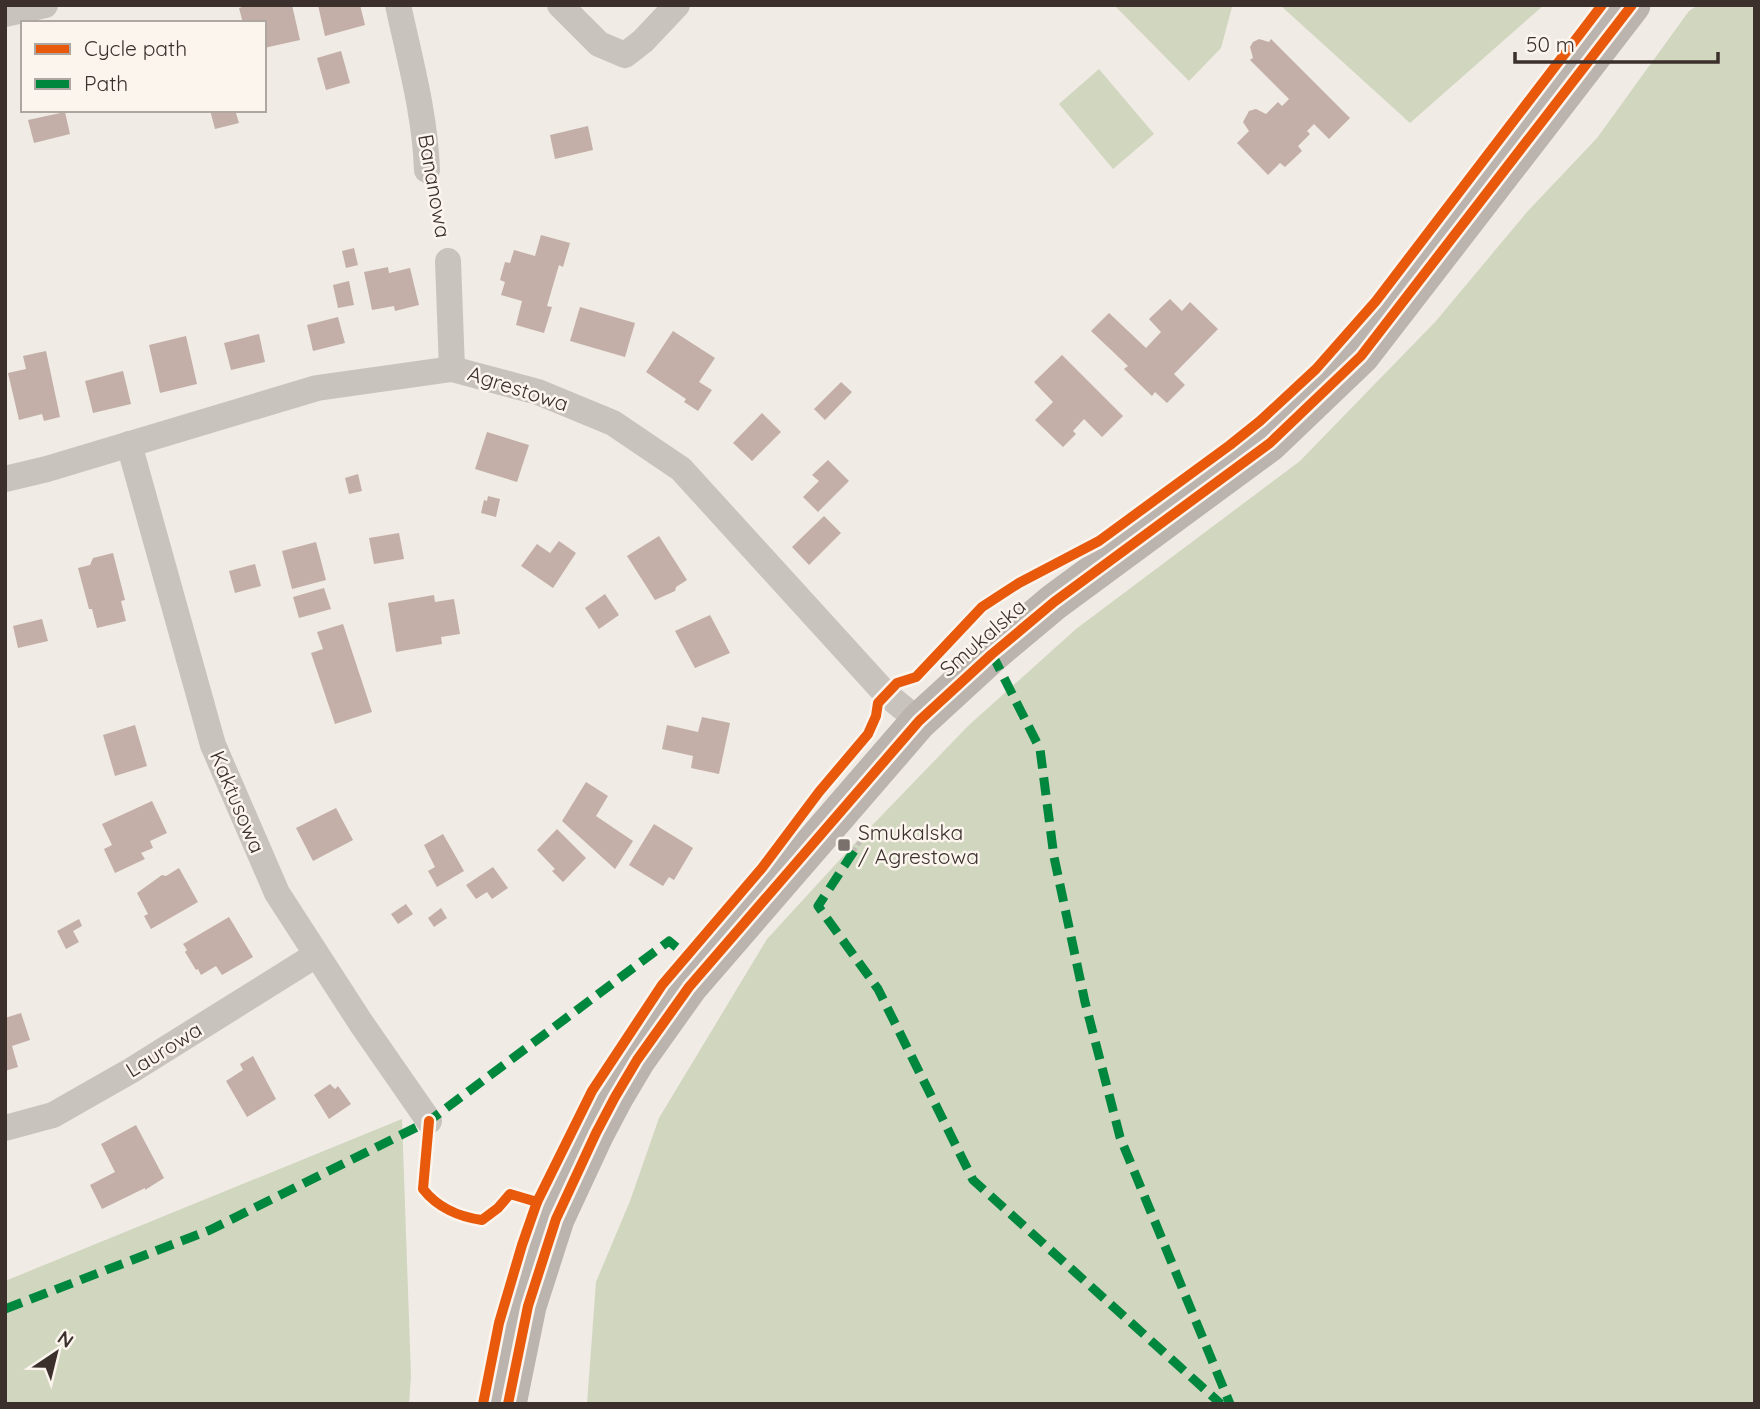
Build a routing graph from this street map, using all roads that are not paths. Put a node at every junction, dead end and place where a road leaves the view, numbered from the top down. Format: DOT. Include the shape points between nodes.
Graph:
graph roads {
  1 [pos="45,5"];
  2 [pos="398,5"];
  3 [pos="559,5"];
  4 [pos="677,5"];
  5 [pos="1632,5"];
  6 [pos="5,14"];
  7 [pos="427,170"];
  8 [pos="448,261"];
  9 [pos="452,369"];
  10 [pos="129,444"];
  11 [pos="5,479"];
  12 [pos="919,721"];
  13 [pos="316,955"];
  14 [pos="429,1121"];
  15 [pos="5,1128"];
  16 [pos="508,1404"];
  1 -- 6 [label="street"];
  2 -- 7 [label="street, Bananowa" via="426,136"];
  3 -- 4 [label="street" via="599,44 625,55"];
  5 -- 12 [label="street, Smukalska" via="1361,356 1270,443 1054,602"];
  8 -- 9 [label="street, Bananowa"];
  9 -- 10 [label="street, Agrestowa" via="317,388"];
  9 -- 12 [label="street, Agrestowa" via="538,392 613,423 681,469 886,694"];
  10 -- 11 [label="street, Agrestowa"];
  10 -- 13 [label="street, Kaktusowa" via="213,745 276,893"];
  12 -- 16 [label="street, Smukalska" via="690,987 637,1060 556,1219 528,1306"];
  13 -- 14 [label="street, Kaktusowa"];
  13 -- 15 [label="street, Laurowa" via="65,1109"];
}
